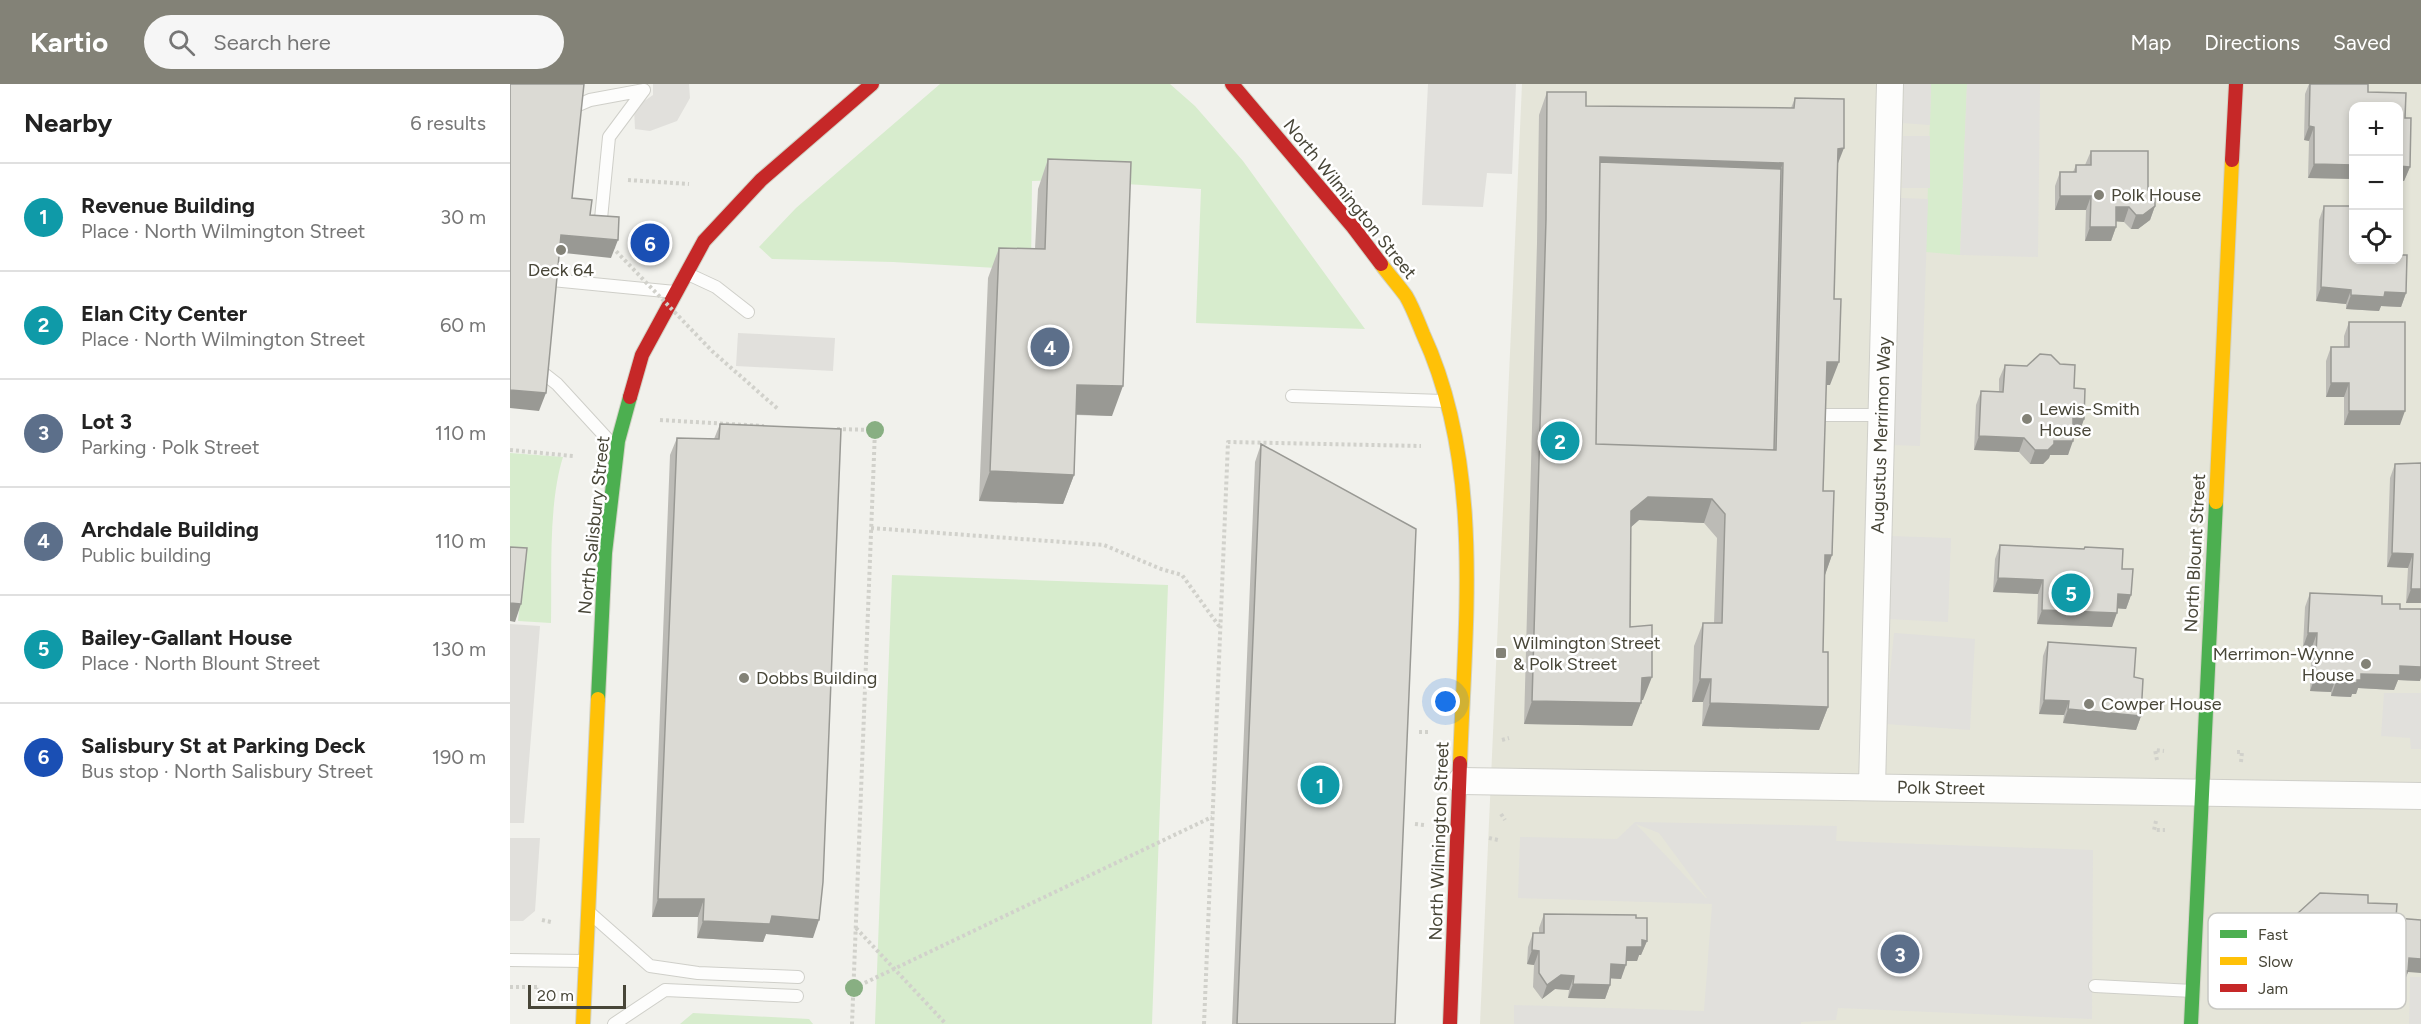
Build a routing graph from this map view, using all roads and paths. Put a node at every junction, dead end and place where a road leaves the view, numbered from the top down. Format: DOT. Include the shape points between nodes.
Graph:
graph roads {
  1 [pos="872,84"];
  2 [pos="1232,84"];
  3 [pos="1890,84"];
  4 [pos="2236,84"];
  5 [pos="643,87"];
  6 [pos="576,106"];
  7 [pos="624,180"];
  8 [pos="689,184"];
  9 [pos="599,233"];
  10 [pos="612,247"];
  11 [pos="687,274"];
  12 [pos="552,280"];
  13 [pos="676,293"];
  14 [pos="748,312"];
  15 [pos="543,373"];
  16 [pos="1292,396"];
  17 [pos="1446,401"];
  18 [pos="779,410"];
  19 [pos="1818,415"];
  20 [pos="1881,415"];
  21 [pos="660,420"];
  22 [pos="769,426"];
  23 [pos="833,429"];
  24 [pos="1421,446"];
  25 [pos="510,450"];
  26 [pos="617,450"];
  27 [pos="573,456"];
  28 [pos="871,528"];
  29 [pos="1219,627"];
  30 [pos="1509,738"];
  31 [pos="1502,740"];
  32 [pos="2164,751"];
  33 [pos="2242,752"];
  34 [pos="2157,760"];
  35 [pos="2241,762"];
  36 [pos="1461,780"];
  37 [pos="1872,787"];
  38 [pos="2202,793"];
  39 [pos="2421,796"];
  40 [pos="1502,814"];
  41 [pos="1212,817"];
  42 [pos="1505,820"];
  43 [pos="2156,820"];
  44 [pos="2165,830"];
  45 [pos="1489,838"];
  46 [pos="1497,840"];
  47 [pos="588,911"];
  48 [pos="542,920"];
  49 [pos="551,922"];
  50 [pos="856,927"];
  51 [pos="510,960"];
  52 [pos="586,962"];
  53 [pos="894,968"];
  54 [pos="798,976"];
  55 [pos="2095,986"];
  56 [pos="510,987"];
  57 [pos="854,988"];
  58 [pos="2193,991"];
  59 [pos="538,992"];
  60 [pos="797,996"];
  61 [pos="583,1024"];
  62 [pos="614,1024"];
  63 [pos="852,1024"];
  64 [pos="946,1024"];
  65 [pos="1204,1024"];
  66 [pos="1450,1024"];
  67 [pos="2192,1024"];
  1 -- 11 [label="main road, North Salisbury Street" via="761,180 704,242"];
  2 -- 17 [label="main road, North Wilmington Street" via="1353,227 1407,298 1436,361"];
  3 -- 20 [label="street, Augustus Merrimon Way"];
  4 -- 38 [label="main road, North Blount Street"];
  5 -- 6 [label="lane"];
  5 -- 9 [label="lane" via="609,137"];
  7 -- 8 [label="path"];
  10 -- 18 [label="path, bridge" via="712,351"];
  11 -- 13 [label="main road, North Salisbury Street"];
  11 -- 14 [label="lane" via="716,287"];
  12 -- 13 [label="lane"];
  13 -- 26 [label="main road, North Salisbury Street" via="642,355"];
  15 -- 26 [label="lane"];
  16 -- 17 [label="lane"];
  17 -- 36 [label="main road, North Wilmington Street" via="1464,504"];
  19 -- 20 [label="lane"];
  20 -- 37 [label="street, Augustus Merrimon Way"];
  21 -- 22 [label="path"];
  23 -- 28 [label="path" via="875,430"];
  24 -- 29 [label="path" via="1228,442"];
  25 -- 27 [label="path"];
  26 -- 47 [label="main road, North Salisbury Street" via="605,553"];
  28 -- 29 [label="path" via="1104,545 1182,575"];
  28 -- 50 [label="path"];
  29 -- 41 [label="path"];
  30 -- 31 [label="path"];
  32 -- 34 [label="path" via="2155,750"];
  33 -- 35 [label="path"];
  36 -- 37 [label="street, Polk Street"];
  36 -- 66 [label="main road, North Wilmington Street"];
  37 -- 38 [label="street, Polk Street"];
  38 -- 39 [label="street, Polk Street"];
  38 -- 58 [label="main road, North Blount Street"];
  40 -- 42 [label="path"];
  41 -- 53 [label="path"];
  41 -- 65 [label="path"];
  43 -- 44 [label="path" via="2154,830"];
  45 -- 46 [label="path"];
  47 -- 52 [label="main road, North Salisbury Street"];
  47 -- 54 [label="lane" via="650,966 698,973"];
  48 -- 49 [label="path"];
  50 -- 53 [label="path"];
  50 -- 57 [label="path"];
  51 -- 52 [label="lane"];
  52 -- 61 [label="main road, North Salisbury Street"];
  53 -- 57 [label="path"];
  53 -- 64 [label="path"];
  55 -- 58 [label="lane"];
  56 -- 59 [label="path" via="539,987"];
  57 -- 63 [label="path"];
  58 -- 67 [label="main road, North Blount Street"];
  60 -- 62 [label="lane" via="665,990"];
}
